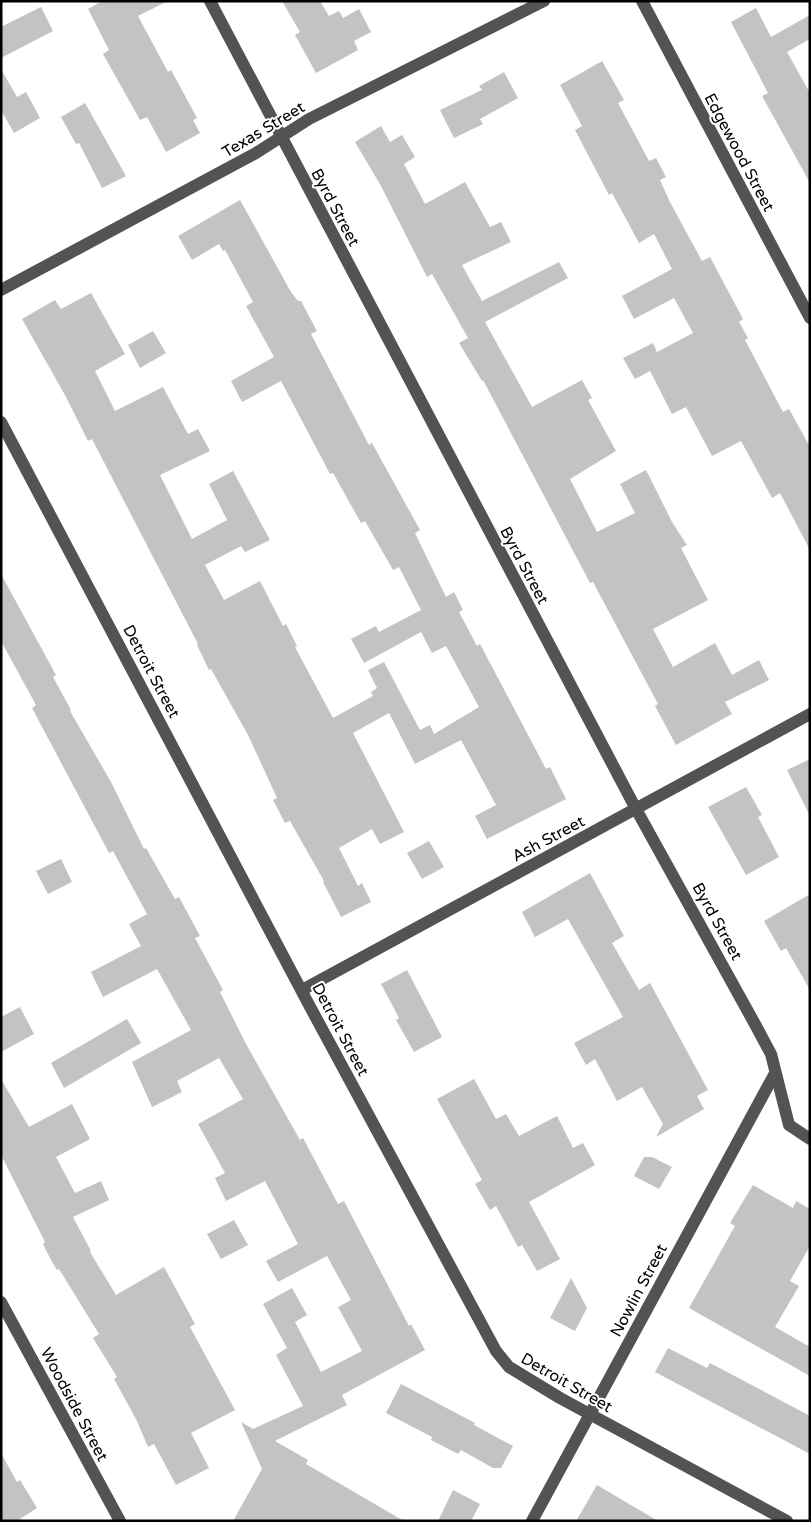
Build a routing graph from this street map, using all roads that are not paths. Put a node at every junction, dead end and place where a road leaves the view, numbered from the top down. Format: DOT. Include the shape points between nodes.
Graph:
graph roads {
  1 [pos="210,1"];
  2 [pos="544,1"];
  3 [pos="642,1"];
  4 [pos="282,137"];
  5 [pos="1,290"];
  6 [pos="810,318"];
  7 [pos="1,422"];
  8 [pos="810,714"];
  9 [pos="636,809"];
  10 [pos="302,990"];
  11 [pos="774,1075"];
  12 [pos="810,1139"];
  13 [pos="1,1302"];
  14 [pos="589,1415"];
  15 [pos="120,1521"];
  16 [pos="532,1521"];
  17 [pos="787,1521"];
  1 -- 4 [label="street, Byrd Street"];
  2 -- 4 [label="street, Texas Street" via="309,119"];
  3 -- 6 [label="street, Edgewood Street"];
  4 -- 5 [label="street, Texas Street"];
  4 -- 9 [label="street, Byrd Street"];
  7 -- 10 [label="street, Detroit Street"];
  8 -- 9 [label="street, Ash Street"];
  9 -- 10 [label="street, Ash Street"];
  9 -- 11 [label="street, Byrd Street" via="771,1054"];
  10 -- 14 [label="street, Detroit Street" via="496,1351 509,1367"];
  11 -- 12 [label="street, Byrd Street" via="789,1125"];
  11 -- 14 [label="street, Nowlin Street"];
  13 -- 15 [label="street, Woodside Street"];
  14 -- 16 [label="street, Nowlin Street"];
  14 -- 17 [label="street, Detroit Street"];
}
